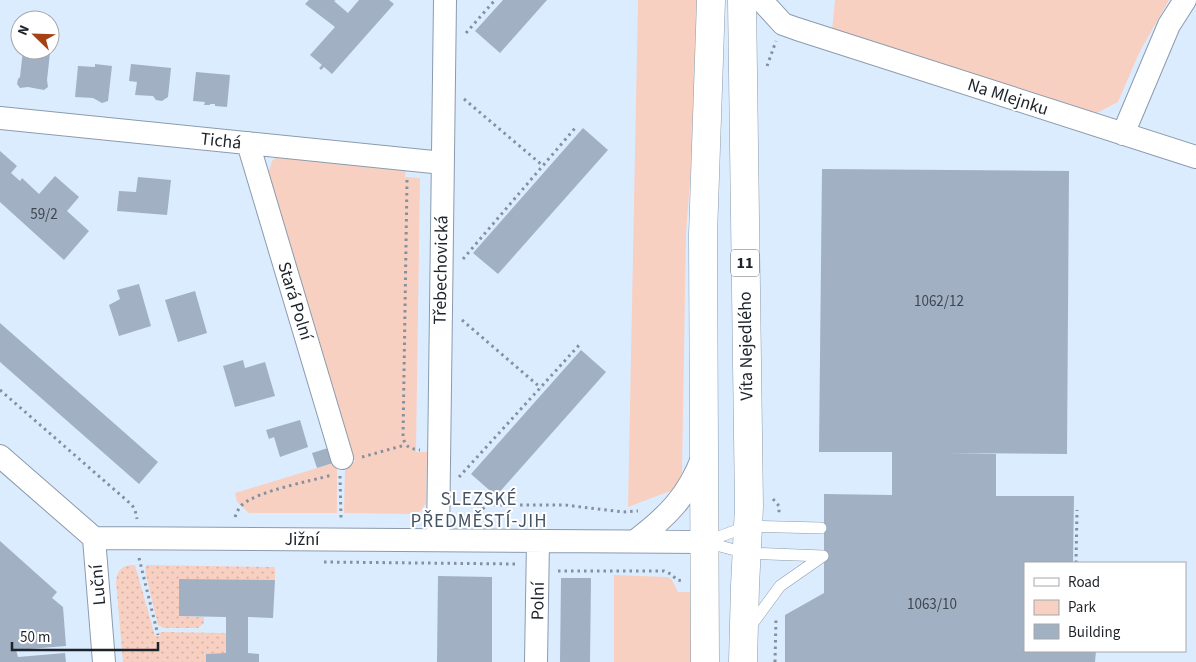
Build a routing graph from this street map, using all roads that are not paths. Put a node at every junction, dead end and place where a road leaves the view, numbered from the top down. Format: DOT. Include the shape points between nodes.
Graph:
graph roads {
  1 [pos="445,0"];
  2 [pos="711,0"];
  3 [pos="742,0"];
  4 [pos="760,0"];
  5 [pos="1185,0"];
  6 [pos="0,118"];
  7 [pos="1123,134"];
  8 [pos="248,143"];
  9 [pos="1196,156"];
  10 [pos="443,163"];
  11 [pos="704,451"];
  12 [pos="0,456"];
  13 [pos="342,458"];
  14 [pos="821,528"];
  15 [pos="94,538"];
  16 [pos="747,539"];
  17 [pos="438,540"];
  18 [pos="538,540"];
  19 [pos="634,541"];
  20 [pos="705,542"];
  21 [pos="743,649"];
  22 [pos="104,662"];
  23 [pos="536,662"];
  24 [pos="706,662"];
  1 -- 10 [label="street, Třebechovická"];
  2 -- 11 [label="main road" via="703,235"];
  3 -- 16 [label="main road, Víta Nejedlého / 11"];
  4 -- 7 [label="street, Na Mlejnku" via="783,24"];
  5 -- 7 [label="street" via="1169,26"];
  6 -- 8 [label="street, Tichá"];
  7 -- 9 [label="street"];
  8 -- 10 [label="street, Tichá"];
  8 -- 13 [label="street, Stará Polní"];
  10 -- 17 [label="street, Třebechovická"];
  11 -- 19 [label="street" via="692,481 675,507"];
  11 -- 20 [label="main road"];
  12 -- 15 [label="street"];
  14 -- 16 [label="lane"];
  15 -- 17 [label="street, Jižní" via="138,552"];
  15 -- 22 [label="street, Luční"];
  16 -- 20 [label="lane"];
  16 -- 20 [label="lane"];
  16 -- 21 [label="main road, Víta Nejedlého / 11"];
  16 -- 21 [label="lane" via="823,556 780,586"];
  17 -- 18 [label="street, Jižní"];
  18 -- 19 [label="street, Jižní"];
  18 -- 23 [label="street, Polní"];
  19 -- 20 [label="street, Jižní"];
  20 -- 24 [label="main road"];
}
